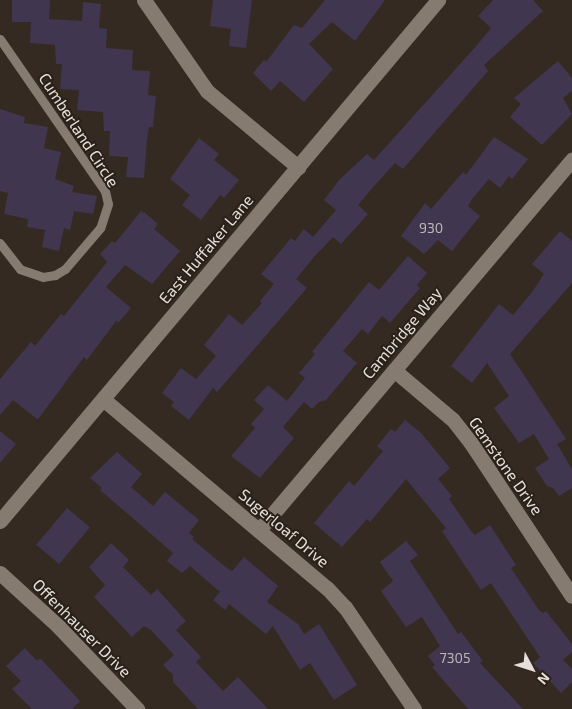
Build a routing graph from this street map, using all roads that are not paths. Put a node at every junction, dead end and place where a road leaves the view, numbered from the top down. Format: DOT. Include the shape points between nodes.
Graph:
graph roads {
  1 [pos="144,0"];
  2 [pos="438,0"];
  3 [pos="0,39"];
  4 [pos="572,159"];
  5 [pos="298,167"];
  6 [pos="0,243"];
  7 [pos="394,370"];
  8 [pos="103,399"];
  9 [pos="0,521"];
  10 [pos="259,530"];
  11 [pos="0,573"];
  12 [pos="572,596"];
  13 [pos="138,709"];
  14 [pos="414,709"];
  1 -- 5 [label="street" via="207,91"];
  2 -- 5 [label="street, East Huffaker Lane"];
  3 -- 6 [label="lane, Cumberland Circle" via="105,191 108,204 100,228 66,269 55,275 43,277 20,269"];
  4 -- 7 [label="street, Cambridge Way"];
  5 -- 8 [label="street, East Huffaker Lane"];
  7 -- 10 [label="street, Cambridge Way"];
  7 -- 12 [label="street, Gemstone Drive" via="453,420"];
  8 -- 9 [label="street, East Huffaker Lane"];
  8 -- 10 [label="street, Sugerloaf Drive"];
  10 -- 14 [label="street, Sugerloaf Drive" via="345,607"];
  11 -- 13 [label="street, Offenhauser Drive" via="58,626"];
}
